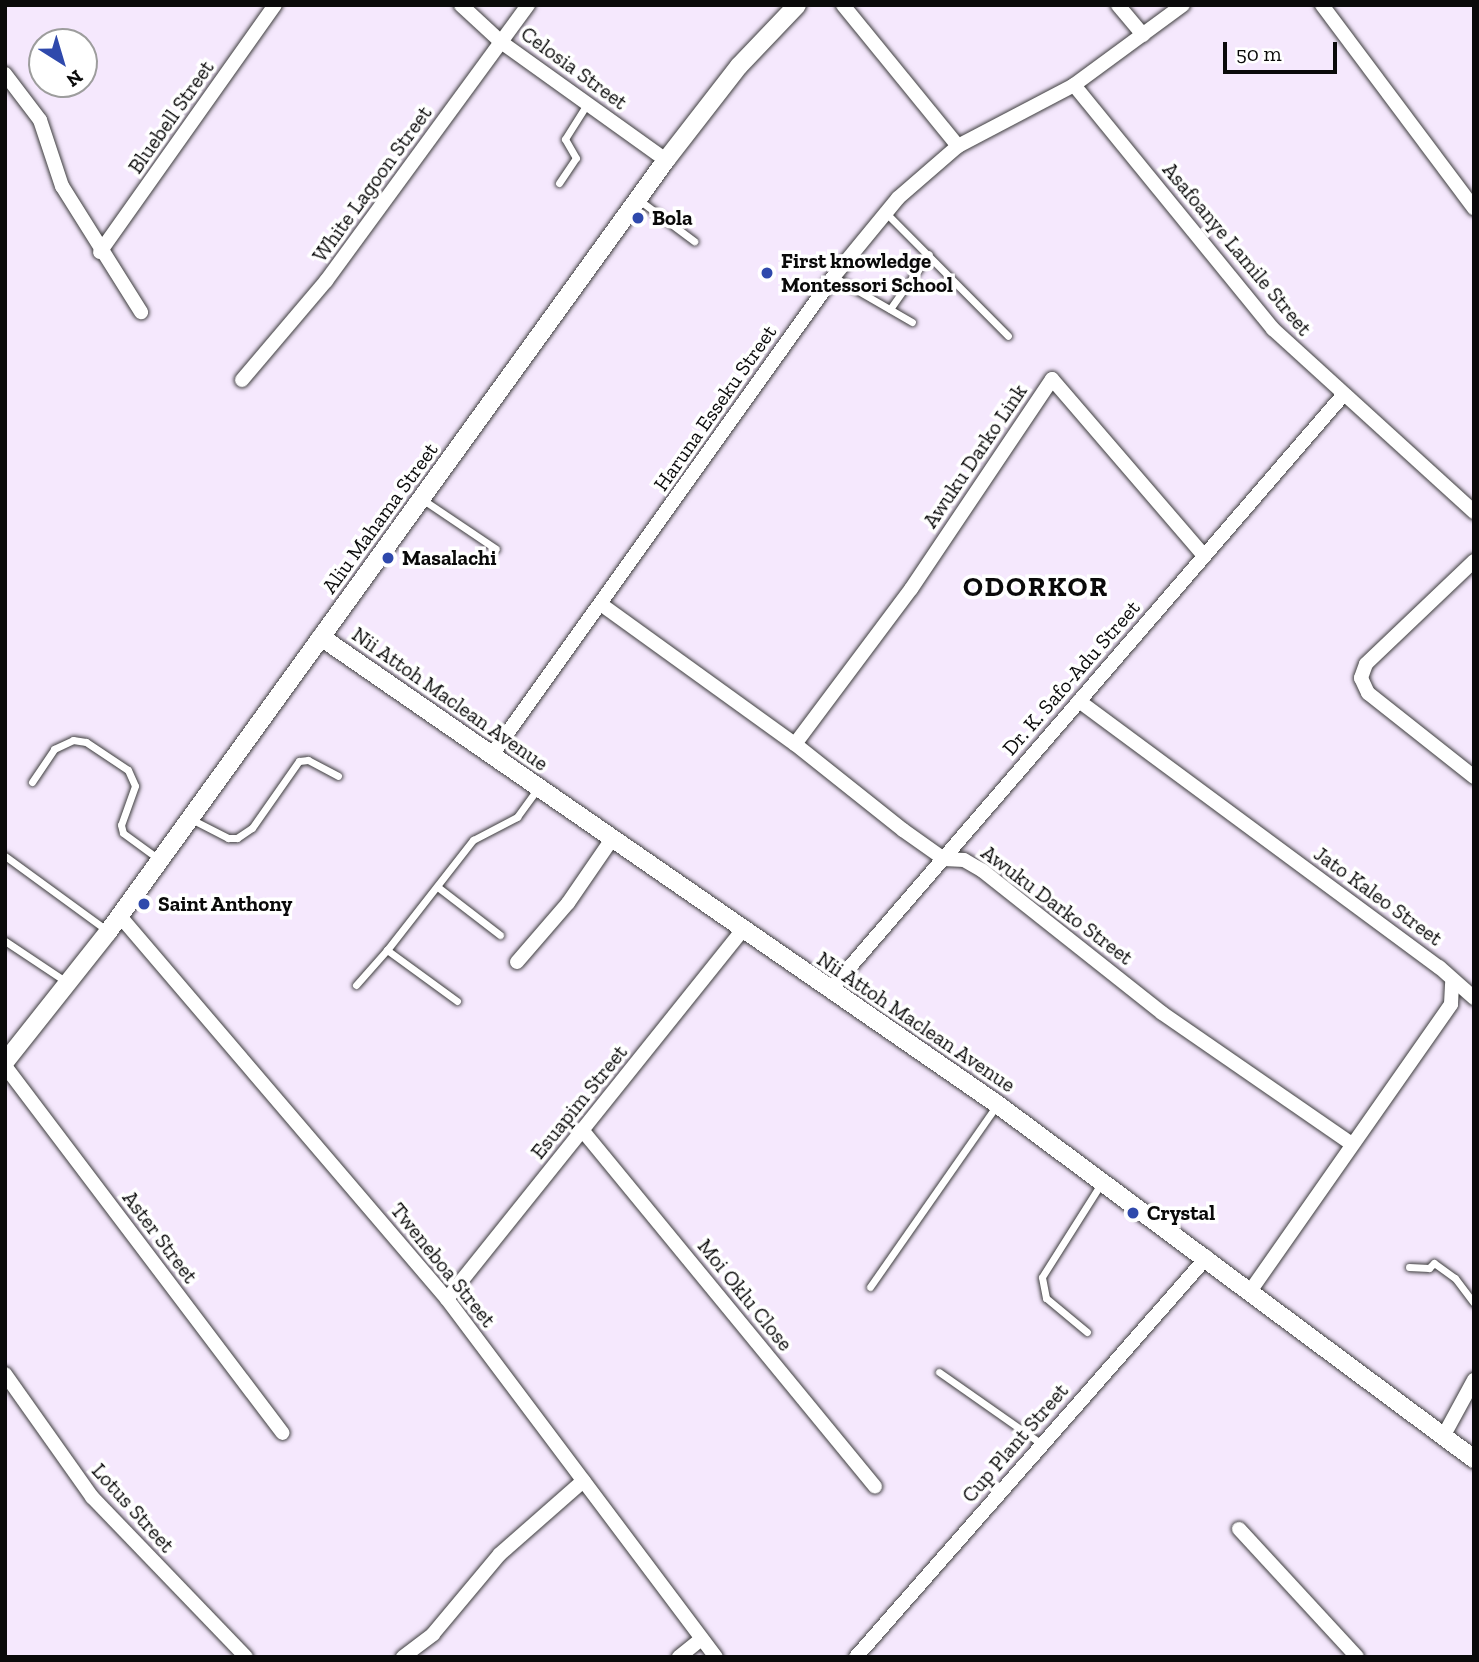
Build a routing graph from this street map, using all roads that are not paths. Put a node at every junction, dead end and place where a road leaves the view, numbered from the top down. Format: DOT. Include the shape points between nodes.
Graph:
graph roads {
  1 [pos="275,5"];
  2 [pos="461,5"];
  3 [pos="528,5"];
  4 [pos="797,5"];
  5 [pos="843,5"];
  6 [pos="1118,5"];
  7 [pos="1183,5"];
  8 [pos="1322,5"];
  9 [pos="1143,35"];
  10 [pos="501,42"];
  11 [pos="5,74"];
  12 [pos="1074,85"];
  13 [pos="587,104"];
  14 [pos="958,146"];
  15 [pos="666,160"];
  16 [pos="559,183"];
  17 [pos="638,200"];
  18 [pos="1474,208"];
  19 [pos="886,212"];
  20 [pos="694,242"];
  21 [pos="100,252"];
  22 [pos="929,254"];
  23 [pos="834,276"];
  24 [pos="890,309"];
  25 [pos="141,312"];
  26 [pos="912,322"];
  27 [pos="1008,336"];
  28 [pos="242,380"];
  29 [pos="1344,394"];
  30 [pos="422,499"];
  31 [pos="1474,512"];
  32 [pos="496,549"];
  33 [pos="1204,556"];
  34 [pos="1474,561"];
  35 [pos="602,605"];
  36 [pos="321,637"];
  37 [pos="1079,701"];
  38 [pos="794,744"];
  39 [pos="491,756"];
  40 [pos="338,776"];
  41 [pos="1474,777"];
  42 [pos="32,782"];
  43 [pos="539,787"];
  44 [pos="191,818"];
  45 [pos="612,839"];
  46 [pos="5,856"];
  47 [pos="944,859"];
  48 [pos="160,861"];
  49 [pos="439,888"];
  50 [pos="119,915"];
  51 [pos="742,931"];
  52 [pos="108,932"];
  53 [pos="500,934"];
  54 [pos="5,941"];
  55 [pos="387,950"];
  56 [pos="517,962"];
  57 [pos="1452,982"];
  58 [pos="68,983"];
  59 [pos="356,985"];
  60 [pos="830,990"];
  61 [pos="1474,998"];
  62 [pos="457,1001"];
  63 [pos="5,1064"];
  64 [pos="997,1104"];
  65 [pos="583,1131"];
  66 [pos="1352,1144"];
  67 [pos="1103,1181"];
  68 [pos="1207,1257"];
  69 [pos="1409,1266"];
  70 [pos="870,1287"];
  71 [pos="1251,1290"];
  72 [pos="447,1299"];
  73 [pos="1474,1303"];
  74 [pos="1087,1332"];
  75 [pos="939,1372"];
  76 [pos="5,1374"];
  77 [pos="1474,1380"];
  78 [pos="283,1433"];
  79 [pos="1444,1435"];
  80 [pos="1042,1444"];
  81 [pos="1474,1459"];
  82 [pos="583,1481"];
  83 [pos="875,1487"];
  84 [pos="1239,1529"];
  85 [pos="701,1639"];
  86 [pos="246,1657"];
  87 [pos="403,1657"];
  88 [pos="679,1657"];
  89 [pos="716,1657"];
  90 [pos="856,1657"];
  91 [pos="1357,1657"];
  1 -- 21 [label="street, Bluebell Street"];
  2 -- 10 [label="street, Celosia Street"];
  3 -- 10 [label="street, White Lagoon Street"];
  4 -- 15 [label="street, Aliu Mahama Street" via="739,65"];
  5 -- 14 [label="street"];
  6 -- 9 [label="street"];
  7 -- 9 [label="street, Haruna Esseku Street"];
  8 -- 18 [label="street"];
  9 -- 12 [label="street, Haruna Esseku Street"];
  10 -- 13 [label="street, Celosia Street"];
  10 -- 28 [label="street, White Lagoon Street" via="326,281"];
  11 -- 21 [label="street" via="40,120 62,186"];
  12 -- 14 [label="street, Haruna Esseku Street"];
  12 -- 29 [label="street, Asafoanye Lamile Street" via="1273,329"];
  13 -- 15 [label="street, Celosia Street"];
  13 -- 16 [label="lane" via="565,139 576,158"];
  14 -- 19 [label="street, Haruna Esseku Street"];
  15 -- 17 [label="street, Aliu Mahama Street"];
  17 -- 20 [label="lane"];
  17 -- 30 [label="street, Aliu Mahama Street"];
  19 -- 22 [label="lane"];
  19 -- 23 [label="street, Haruna Esseku Street"];
  21 -- 25 [label="street"];
  22 -- 24 [label="lane"];
  22 -- 27 [label="lane"];
  23 -- 24 [label="lane"];
  23 -- 35 [label="street, Haruna Esseku Street"];
  24 -- 26 [label="lane"];
  29 -- 31 [label="street, Asafoanye Lamile Street"];
  29 -- 33 [label="street, Dr. K. Safo-Adu Street"];
  30 -- 32 [label="lane"];
  30 -- 36 [label="street, Aliu Mahama Street"];
  33 -- 37 [label="street, Dr. K. Safo-Adu Street"];
  33 -- 38 [label="street, Awuku Darko Link" via="1052,379 911,589"];
  34 -- 41 [label="street" via="1366,664 1361,678 1368,692"];
  35 -- 38 [label="street, Awuku Darko Street"];
  35 -- 39 [label="street, Haruna Esseku Street"];
  36 -- 39 [label="street, Nii Attoh Maclean Avenue"];
  36 -- 44 [label="street, Aliu Mahama Street"];
  37 -- 47 [label="street, Dr. K. Safo-Adu Street"];
  37 -- 57 [label="street, Jato Kaleo Street" via="1438,967"];
  38 -- 47 [label="street, Awuku Darko Street"];
  39 -- 43 [label="street, Nii Attoh Maclean Avenue"];
  40 -- 44 [label="lane" via="308,760 299,761 252,828 237,838 228,838"];
  42 -- 48 [label="lane" via="54,749 64,743 86,742 110,756 134,781 123,833"];
  43 -- 45 [label="street, Nii Attoh Maclean Avenue"];
  43 -- 49 [label="lane" via="517,817 473,840"];
  44 -- 48 [label="street, Aliu Mahama Street"];
  45 -- 51 [label="street, Nii Attoh Maclean Avenue"];
  45 -- 56 [label="street" via="568,903"];
  46 -- 52 [label="lane"];
  47 -- 60 [label="street, Dr. K. Safo-Adu Street"];
  47 -- 66 [label="street, Awuku Darko Street" via="964,860 983,871 1162,1013"];
  48 -- 50 [label="street, Aliu Mahama Street"];
  49 -- 53 [label="lane"];
  49 -- 55 [label="lane"];
  50 -- 52 [label="street, Aliu Mahama Street"];
  50 -- 72 [label="street, Tweneboa Street"];
  51 -- 60 [label="street, Nii Attoh Maclean Avenue"];
  51 -- 65 [label="street, Esuapim Street"];
  52 -- 58 [label="street, Aliu Mahama Street"];
  54 -- 58 [label="lane"];
  55 -- 59 [label="lane"];
  55 -- 62 [label="lane"];
  57 -- 61 [label="street, Jato Kaleo Street"];
  57 -- 66 [label="street" via="1451,1004"];
  58 -- 63 [label="street, Aliu Mahama Street"];
  60 -- 64 [label="street, Nii Attoh Maclean Avenue"];
  63 -- 78 [label="street, Aster Street"];
  64 -- 67 [label="street, Nii Attoh Maclean Avenue"];
  64 -- 70 [label="lane"];
  65 -- 72 [label="street, Esuapim Street"];
  65 -- 83 [label="street, Moi Oklu Close"];
  66 -- 71 [label="street"];
  67 -- 68 [label="street, Nii Attoh Maclean Avenue"];
  67 -- 74 [label="lane" via="1042,1277 1046,1298"];
  68 -- 71 [label="street, Nii Attoh Maclean Avenue"];
  68 -- 80 [label="street, Cup Plant Street"];
  69 -- 73 [label="lane" via="1429,1268 1434,1263 1455,1278"];
  71 -- 79 [label="street, Nii Attoh Maclean Avenue"];
  72 -- 82 [label="street, Tweneboa Street"];
  75 -- 80 [label="lane"];
  76 -- 86 [label="street, Lotus Street" via="92,1497"];
  77 -- 79 [label="street"];
  79 -- 81 [label="street, Nii Attoh Maclean Avenue"];
  80 -- 90 [label="street, Cup Plant Street"];
  82 -- 85 [label="street, Tweneboa Street"];
  82 -- 87 [label="street" via="500,1554 433,1634"];
  84 -- 91 [label="street"];
  85 -- 88 [label="street"];
  85 -- 89 [label="street, Tweneboa Street"];
}
